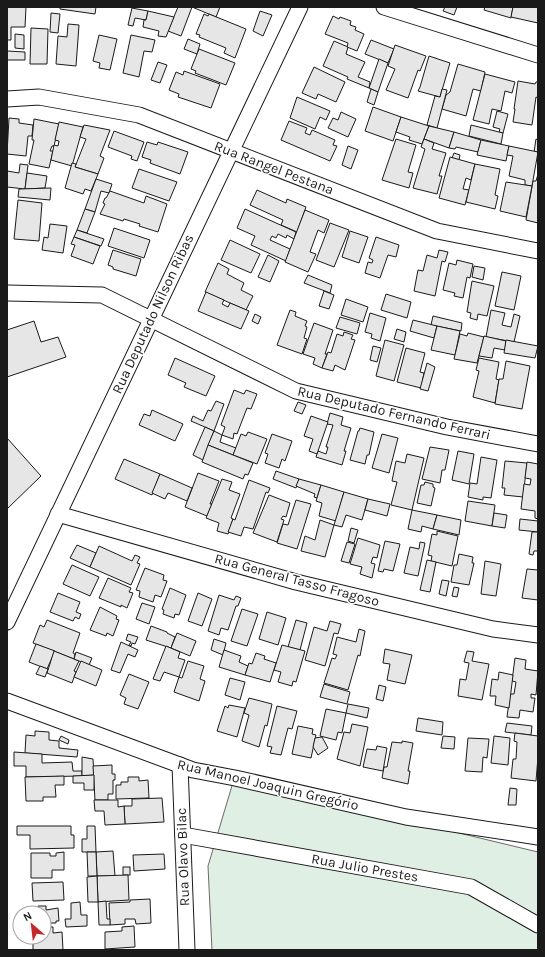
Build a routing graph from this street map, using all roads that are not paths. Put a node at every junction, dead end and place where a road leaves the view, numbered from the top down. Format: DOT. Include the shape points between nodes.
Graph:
graph roads {
  1 [pos="300,7"];
  2 [pos="384,7"];
  3 [pos="538,55"];
  4 [pos="7,99"];
  5 [pos="231,151"];
  6 [pos="538,252"];
  7 [pos="7,293"];
  8 [pos="151,320"];
  9 [pos="538,444"];
  10 [pos="58,514"];
  11 [pos="7,622"];
  12 [pos="538,635"];
  13 [pos="7,701"];
  14 [pos="180,765"];
  15 [pos="183,835"];
  16 [pos="538,837"];
  17 [pos="538,925"];
  18 [pos="187,950"];
  1 -- 5 [label="street, Rua Deputado Nilson Ribas"];
  2 -- 3 [label="street"];
  4 -- 5 [label="street, Rua Rangel Pestana" via="39,97 139,115"];
  5 -- 6 [label="street, Rua Rangel Pestana" via="437,231"];
  5 -- 8 [label="street, Rua Deputado Nilson Ribas"];
  7 -- 8 [label="street, Rua Deputado Fernando Ferrari" via="102,295"];
  8 -- 9 [label="street, Rua Deputado Fernando Ferrari" via="296,391 447,427"];
  8 -- 10 [label="street, Rua Deputado Nilson Ribas"];
  10 -- 11 [label="street, Rua Deputado Nilson Ribas"];
  10 -- 12 [label="street, Rua General Tasso Fragoso" via="296,582 493,629"];
  13 -- 14 [label="street, Rua Manoel Joaquin Gregório"];
  14 -- 15 [label="street, Rua Olavo Bilac"];
  14 -- 16 [label="street, Rua Manoel Joaquin Gregório" via="406,817"];
  15 -- 17 [label="street, Rua Julio Prestes" via="471,887"];
  15 -- 18 [label="street, Rua Olavo Bilac"];
}
